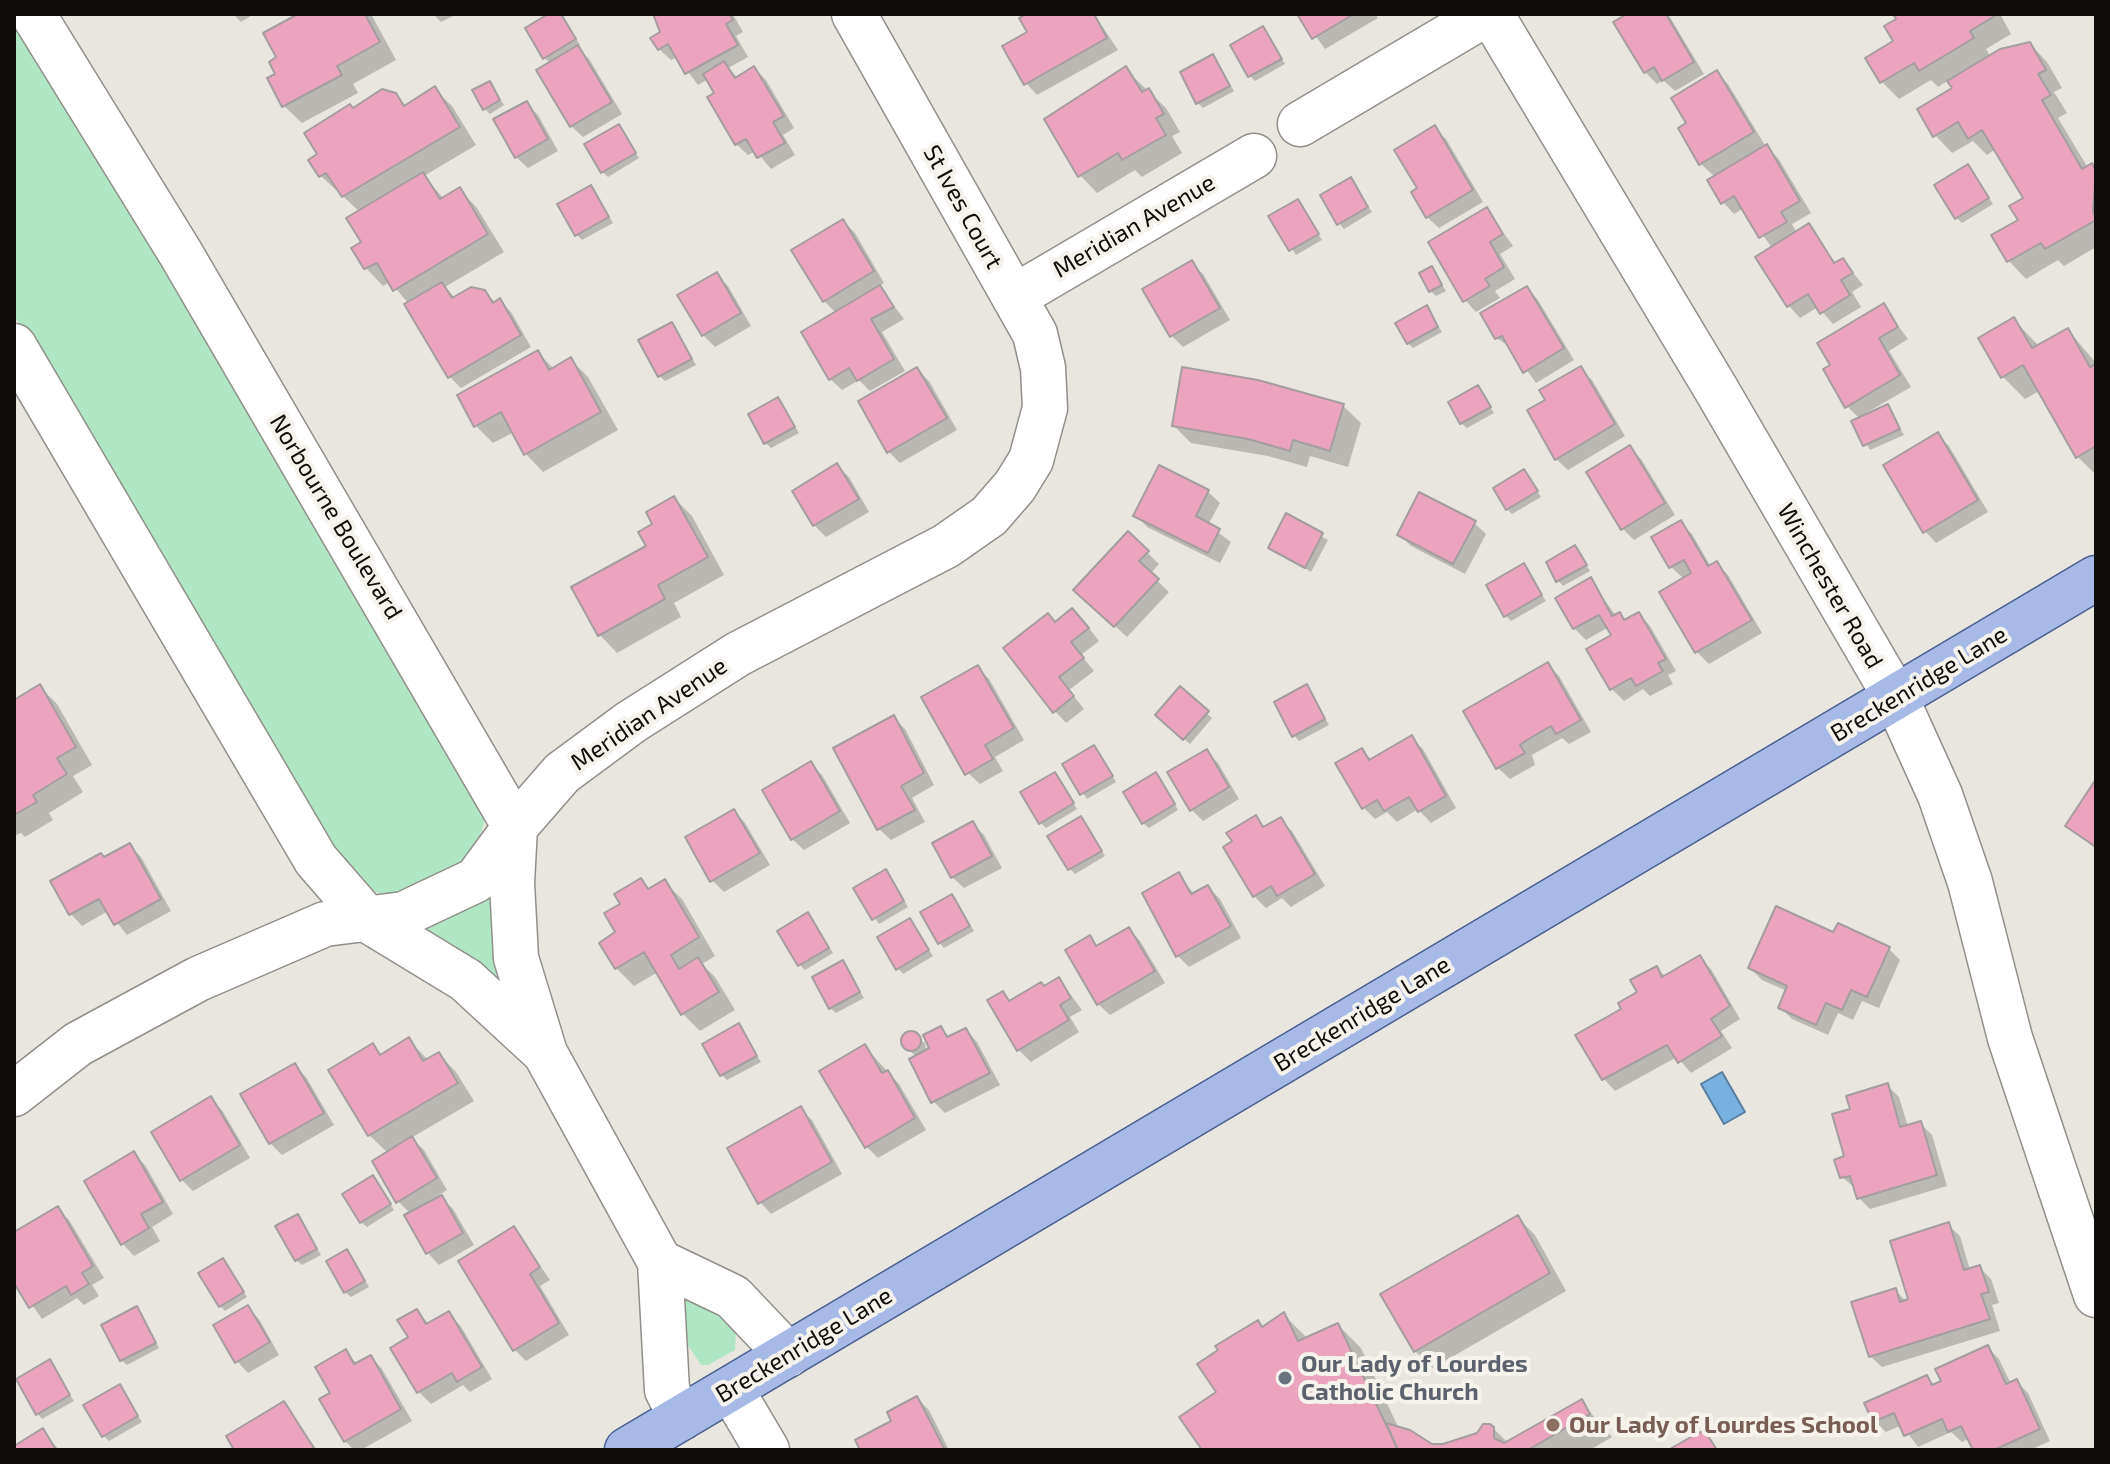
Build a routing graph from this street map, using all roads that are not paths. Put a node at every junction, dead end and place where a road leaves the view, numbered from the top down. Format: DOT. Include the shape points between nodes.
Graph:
graph roads {
  1 [pos="33,14"];
  2 [pos="854,14"];
  3 [pos="1488,14"];
  4 [pos="1300,124"];
  5 [pos="1254,156"];
  6 [pos="1014,297"];
  7 [pos="14,346"];
  8 [pos="1045,408"];
  9 [pos="2096,578"];
  10 [pos="1896,698"];
  11 [pos="515,827"];
  12 [pos="369,921"];
  13 [pos="545,1053"];
  14 [pos="14,1094"];
  15 [pos="660,1262"];
  16 [pos="2093,1280"];
  17 [pos="788,1355"];
  18 [pos="731,1389"];
  19 [pos="681,1418"];
  20 [pos="627,1450"];
  21 [pos="767,1450"];
  1 -- 11 [label="street, Norbourne Boulevard" via="197,281"];
  2 -- 6 [label="street, St Ives Court"];
  3 -- 4 [label="street"];
  3 -- 10 [label="street, Winchester Road"];
  5 -- 6 [label="street, Meridian Avenue"];
  6 -- 8 [label="street, St Ives Court" via="1035,334"];
  7 -- 12 [label="street" via="316,860"];
  8 -- 11 [label="street, Meridian Avenue" via="1031,460 989,516 946,546 738,654 631,722 562,773"];
  9 -- 10 [label="main road, Breckenridge Lane"];
  10 -- 16 [label="street, Winchester Road" via="1940,795 1970,882 2010,1038"];
  10 -- 17 [label="main road, Breckenridge Lane"];
  11 -- 12 [label="street, Meridian Avenue" via="476,880 427,907"];
  11 -- 13 [label="street" via="516,958"];
  12 -- 13 [label="street" via="466,980"];
  12 -- 14 [label="street, Meridian Avenue" via="325,924 198,979 78,1044"];
  13 -- 15 [label="street"];
  15 -- 17 [label="street" via="733,1297"];
  15 -- 19 [label="street" via="667,1390"];
  17 -- 18 [label="main road, Breckenridge Lane"];
  18 -- 19 [label="main road, Breckenridge Lane"];
  18 -- 21 [label="street"];
  19 -- 20 [label="main road, Breckenridge Lane"];
}
